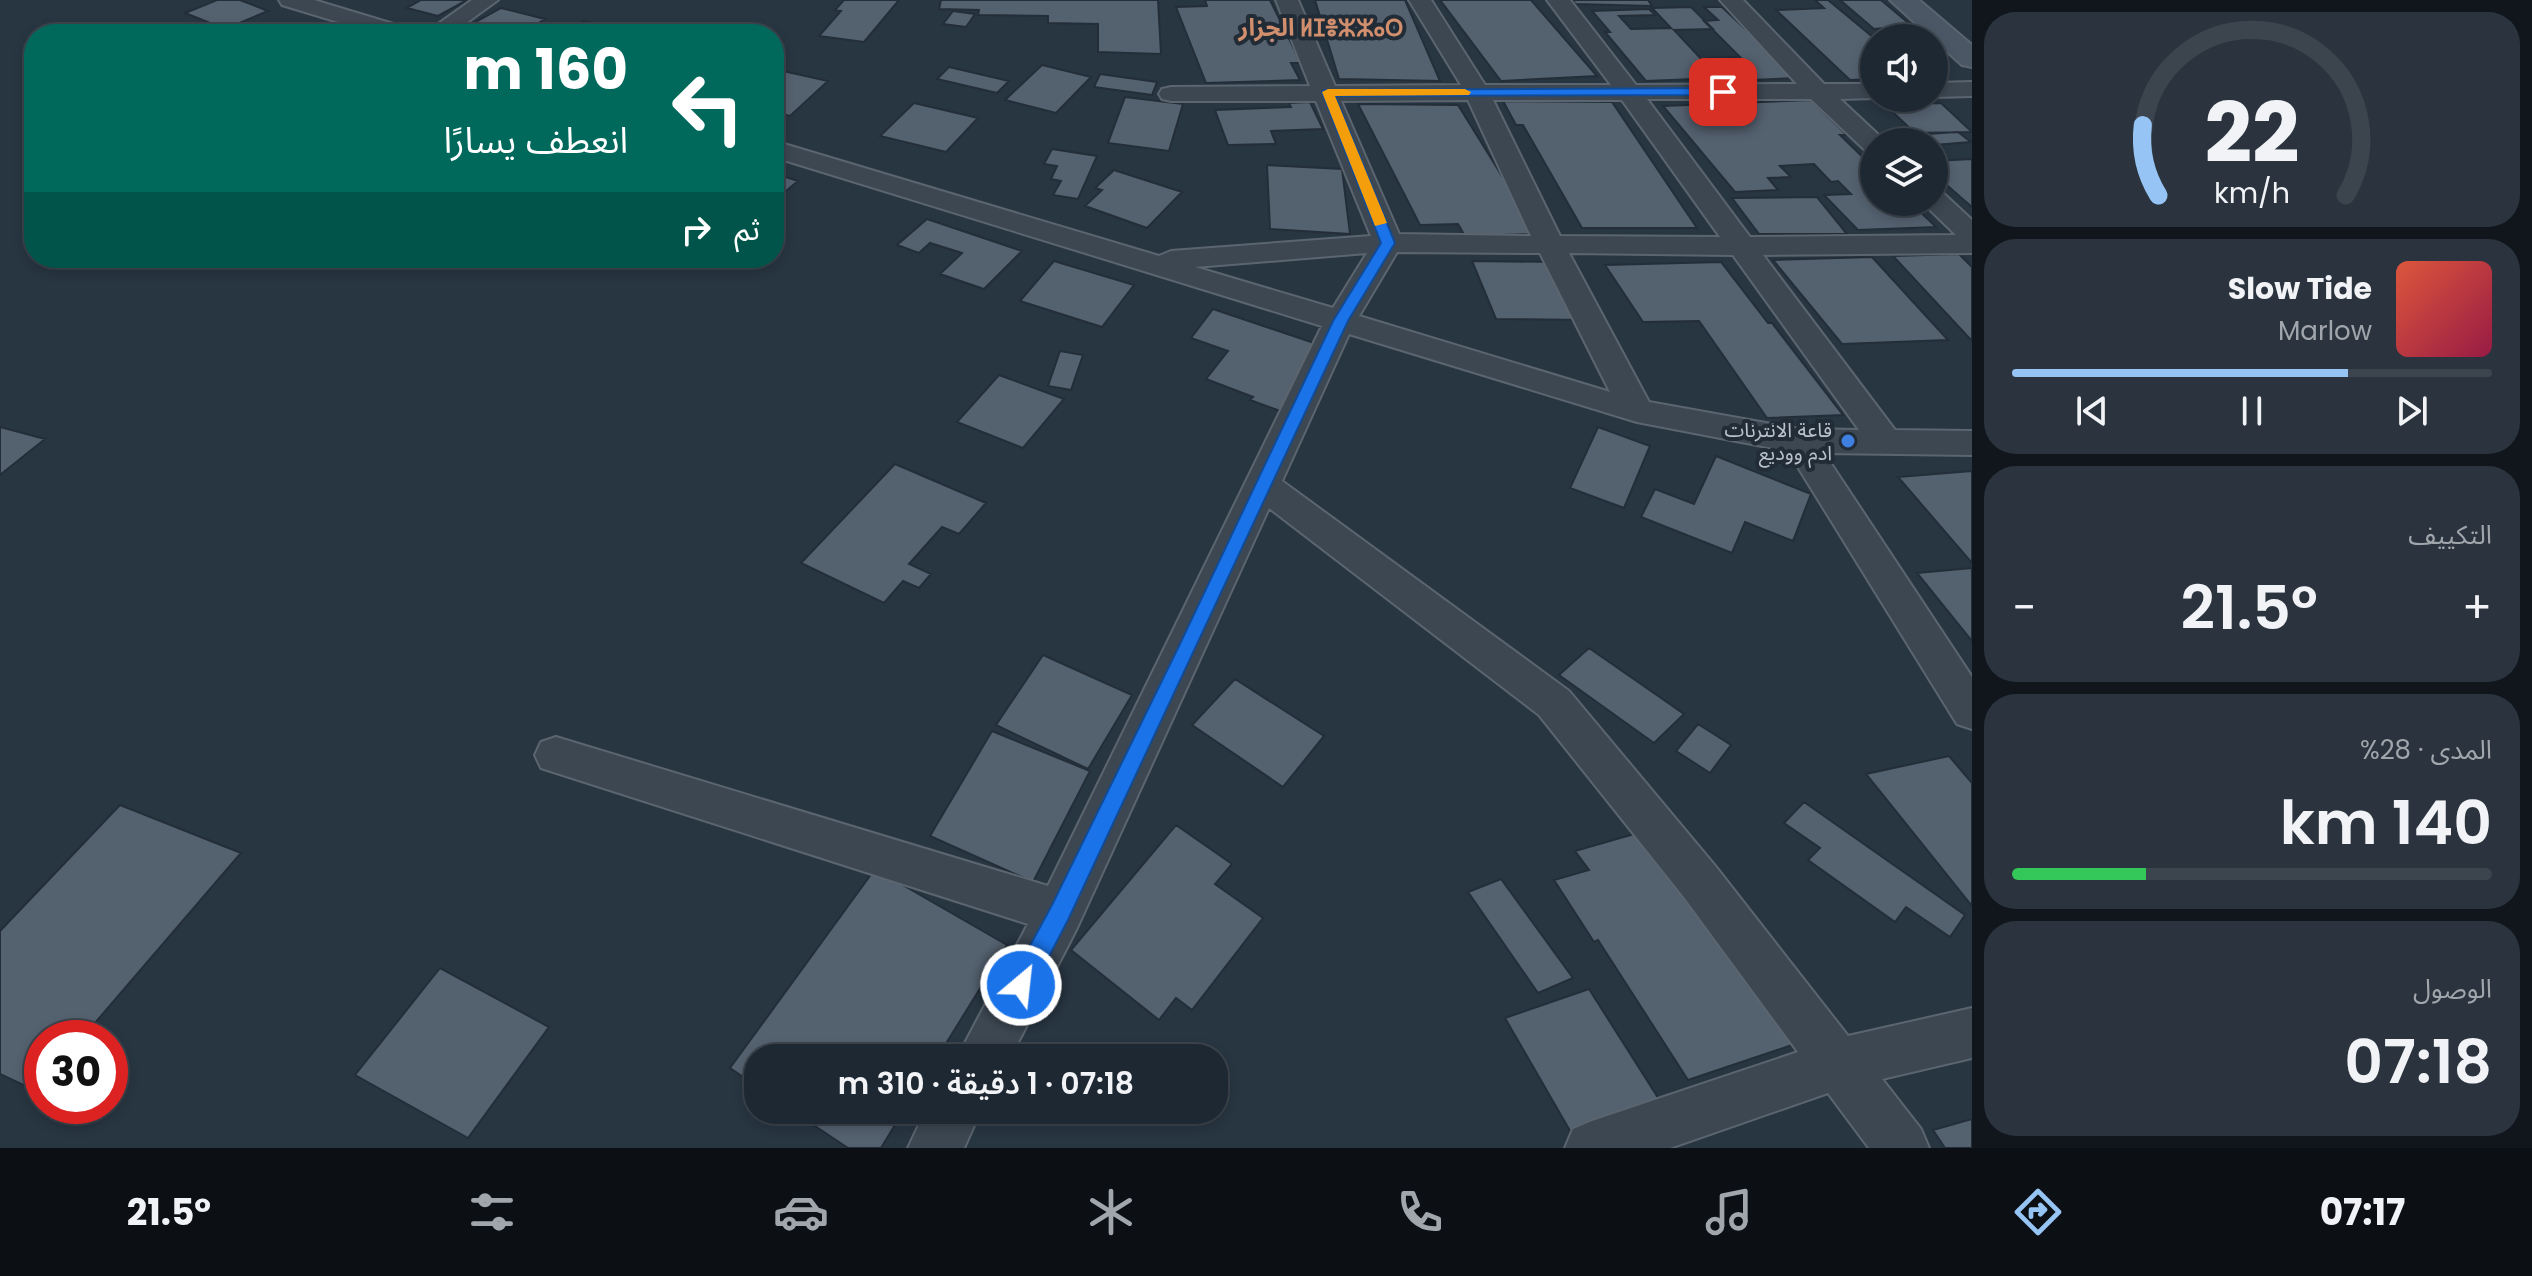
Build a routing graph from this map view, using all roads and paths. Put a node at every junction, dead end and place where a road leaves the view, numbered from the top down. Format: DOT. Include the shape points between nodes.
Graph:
graph roads {
  1 [pos="290,0"];
  2 [pos="487,0"];
  3 [pos="1287,0"];
  4 [pos="1420,0"];
  5 [pos="1558,0"];
  6 [pos="1731,0"];
  7 [pos="1903,0"];
  8 [pos="369,24"];
  9 [pos="451,24"];
  10 [pos="1972,59"];
  11 [pos="1972,89"];
  12 [pos="1948,90"];
  13 [pos="1860,91"];
  14 [pos="1328,92"];
  15 [pos="1477,92"];
  16 [pos="1629,92"];
  17 [pos="1818,92"];
  18 [pos="1171,94"];
  19 [pos="1860,131"];
  20 [pos="784,152"];
  21 [pos="1948,213"];
  22 [pos="1972,235"];
  23 [pos="1388,243"];
  24 [pos="1549,243"];
  25 [pos="1972,244"];
  26 [pos="1742,246"];
  27 [pos="1148,262"];
  28 [pos="1340,321"];
  29 [pos="1637,411"];
  30 [pos="1799,441"];
  31 [pos="1886,443"];
  32 [pos="1972,443"];
  33 [pos="1263,485"];
  34 [pos="1972,712"];
  35 [pos="556,755"];
  36 [pos="1060,912"];
  37 [pos="1972,1033"];
  38 [pos="990,1044"];
  39 [pos="1838,1064"];
  40 [pos="948,1124"];
  41 [pos="935,1148"];
  42 [pos="1592,1148"];
  43 [pos="1902,1148"];
  1 -- 8 [label="street"];
  2 -- 9 [label="street"];
  3 -- 14 [label="street"];
  4 -- 15 [label="street"];
  5 -- 16 [label="street"];
  6 -- 17 [label="street"];
  7 -- 10 [label="main road"];
  11 -- 12 [label="street"];
  13 -- 17 [label="street"];
  14 -- 15 [label="street"];
  14 -- 18 [label="street"];
  14 -- 23 [label="street"];
  15 -- 16 [label="street"];
  15 -- 24 [label="street"];
  16 -- 17 [label="street"];
  16 -- 26 [label="street"];
  17 -- 19 [label="street"];
  20 -- 27 [label="street"];
  21 -- 22 [label="street"];
  23 -- 24 [label="street"];
  23 -- 27 [label="street"];
  23 -- 28 [label="street"];
  24 -- 26 [label="street"];
  24 -- 29 [label="street"];
  25 -- 26 [label="street"];
  26 -- 31 [label="street"];
  27 -- 28 [label="street"];
  28 -- 29 [label="street"];
  28 -- 33 [label="street"];
  29 -- 30 [label="street"];
  30 -- 31 [label="street"];
  30 -- 34 [label="street"];
  31 -- 32 [label="street"];
  33 -- 36 [label="street"];
  33 -- 39 [label="street" via="1554,703 1700,882"];
  35 -- 36 [label="street"];
  36 -- 38 [label="street"];
  37 -- 39 [label="street"];
  39 -- 42 [label="street"];
  39 -- 43 [label="street"];
  40 -- 41 [label="street"];
}
